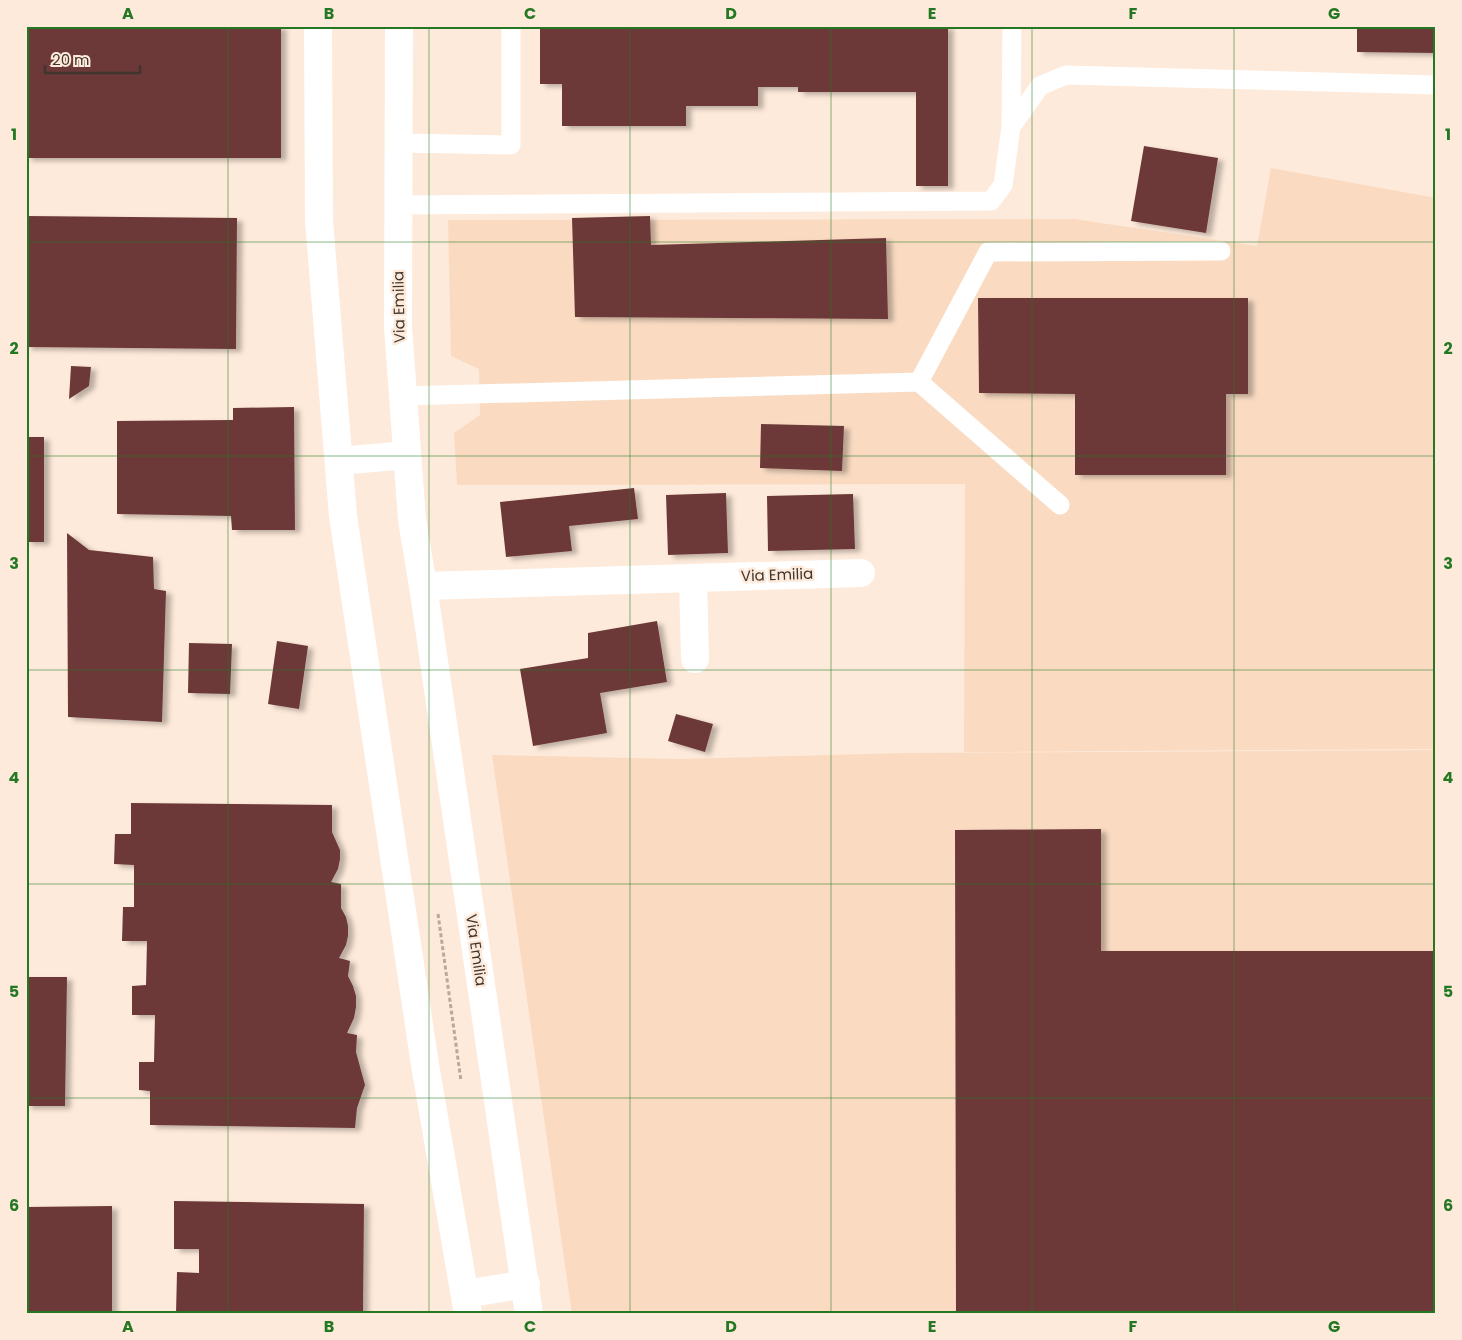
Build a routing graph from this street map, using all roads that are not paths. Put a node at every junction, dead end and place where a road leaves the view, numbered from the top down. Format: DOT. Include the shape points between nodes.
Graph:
graph roads {
  1 [pos="318,26"];
  2 [pos="399,26"];
  3 [pos="511,26"];
  4 [pos="1012,26"];
  5 [pos="1436,85"];
  6 [pos="1011,127"];
  7 [pos="399,143"];
  8 [pos="399,205"];
  9 [pos="1221,251"];
  10 [pos="919,382"];
  11 [pos="403,396"];
  12 [pos="407,455"];
  13 [pos="339,461"];
  14 [pos="1060,505"];
  15 [pos="861,573"];
  16 [pos="693,578"];
  17 [pos="423,586"];
  18 [pos="695,659"];
  19 [pos="526,1284"];
  20 [pos="467,1304"];
  21 [pos="529,1314"];
  1 -- 13 [label="street" via="319,220"];
  2 -- 7 [label="street, Via Emilia"];
  3 -- 7 [label="lane" via="511,146"];
  4 -- 6 [label="lane"];
  5 -- 6 [label="lane" via="1066,75 1040,86"];
  6 -- 8 [label="lane" via="1003,185 991,201"];
  7 -- 8 [label="street, Via Emilia"];
  8 -- 11 [label="street, Via Emilia" via="398,327"];
  9 -- 10 [label="lane" via="988,252"];
  10 -- 11 [label="lane"];
  10 -- 14 [label="lane"];
  11 -- 12 [label="street, Via Emilia"];
  12 -- 13 [label="street"];
  12 -- 17 [label="street, Via Emilia" via="412,520"];
  13 -- 20 [label="street" via="343,516 424,1056"];
  15 -- 16 [label="street, Via Emilia"];
  16 -- 17 [label="street, Via Emilia"];
  16 -- 18 [label="street"];
  17 -- 19 [label="street, Via Emilia"];
  19 -- 20 [label="street"];
  19 -- 21 [label="street, Via Emilia"];
}
